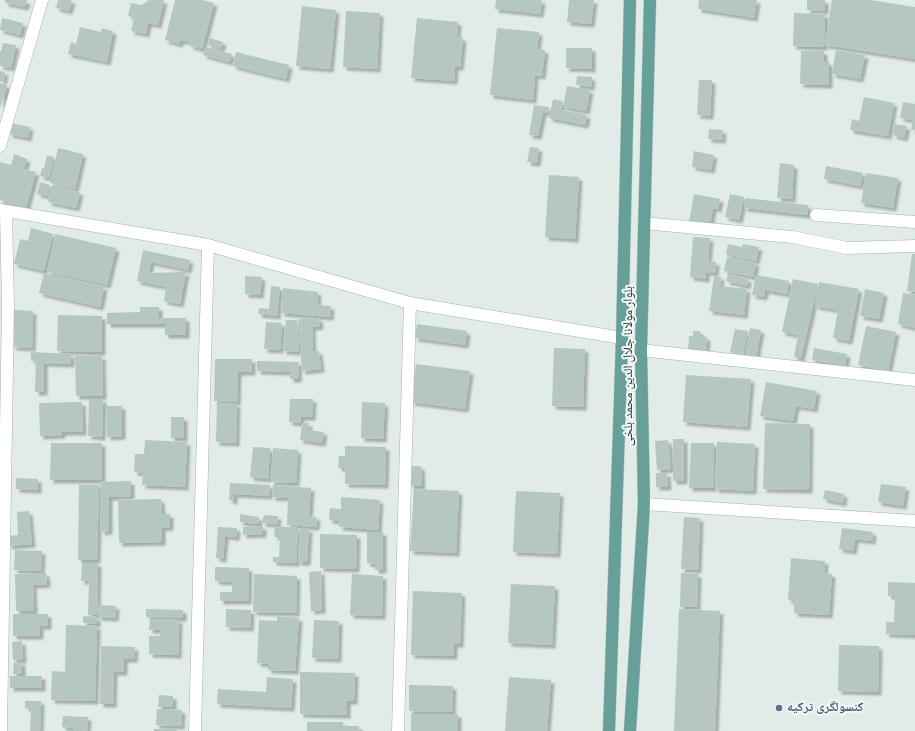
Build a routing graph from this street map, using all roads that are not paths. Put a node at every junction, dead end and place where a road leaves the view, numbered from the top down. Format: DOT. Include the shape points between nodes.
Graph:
graph roads {
  1 [pos="42,0"];
  2 [pos="630,0"];
  3 [pos="650,0"];
  4 [pos="2,131"];
  5 [pos="0,146"];
  6 [pos="3,211"];
  7 [pos="816,215"];
  8 [pos="915,222"];
  9 [pos="644,223"];
  10 [pos="208,245"];
  11 [pos="915,246"];
  12 [pos="410,303"];
  13 [pos="4,306"];
  14 [pos="622,338"];
  15 [pos="641,350"];
  16 [pos="915,380"];
  17 [pos="644,504"];
  18 [pos="915,521"];
  19 [pos="1,731"];
  20 [pos="195,731"];
  21 [pos="398,731"];
  22 [pos="609,731"];
  23 [pos="630,731"];
  1 -- 4 [label="street"];
  2 -- 14 [label="main road, بلوار مولانا جلال الدین محمد بلخی"];
  3 -- 9 [label="main road, بلوار مولانا جلال الدین محمد بلخی"];
  4 -- 5 [label="street"];
  6 -- 10 [label="street"];
  6 -- 13 [label="street"];
  7 -- 8 [label="street"];
  9 -- 11 [label="street" via="792,237 847,248"];
  9 -- 15 [label="main road, بلوار مولانا جلال الدین محمد بلخی"];
  10 -- 12 [label="street"];
  10 -- 20 [label="street"];
  12 -- 14 [label="street"];
  12 -- 21 [label="street"];
  13 -- 19 [label="street"];
  14 -- 22 [label="main road, بلوار مولانا جلال الدین محمد بلخی"];
  15 -- 16 [label="street"];
  15 -- 17 [label="main road, بلوار مولانا جلال الدین محمد بلخی"];
  17 -- 18 [label="street"];
  17 -- 23 [label="main road, بلوار مولانا جلال الدین محمد بلخی"];
}
